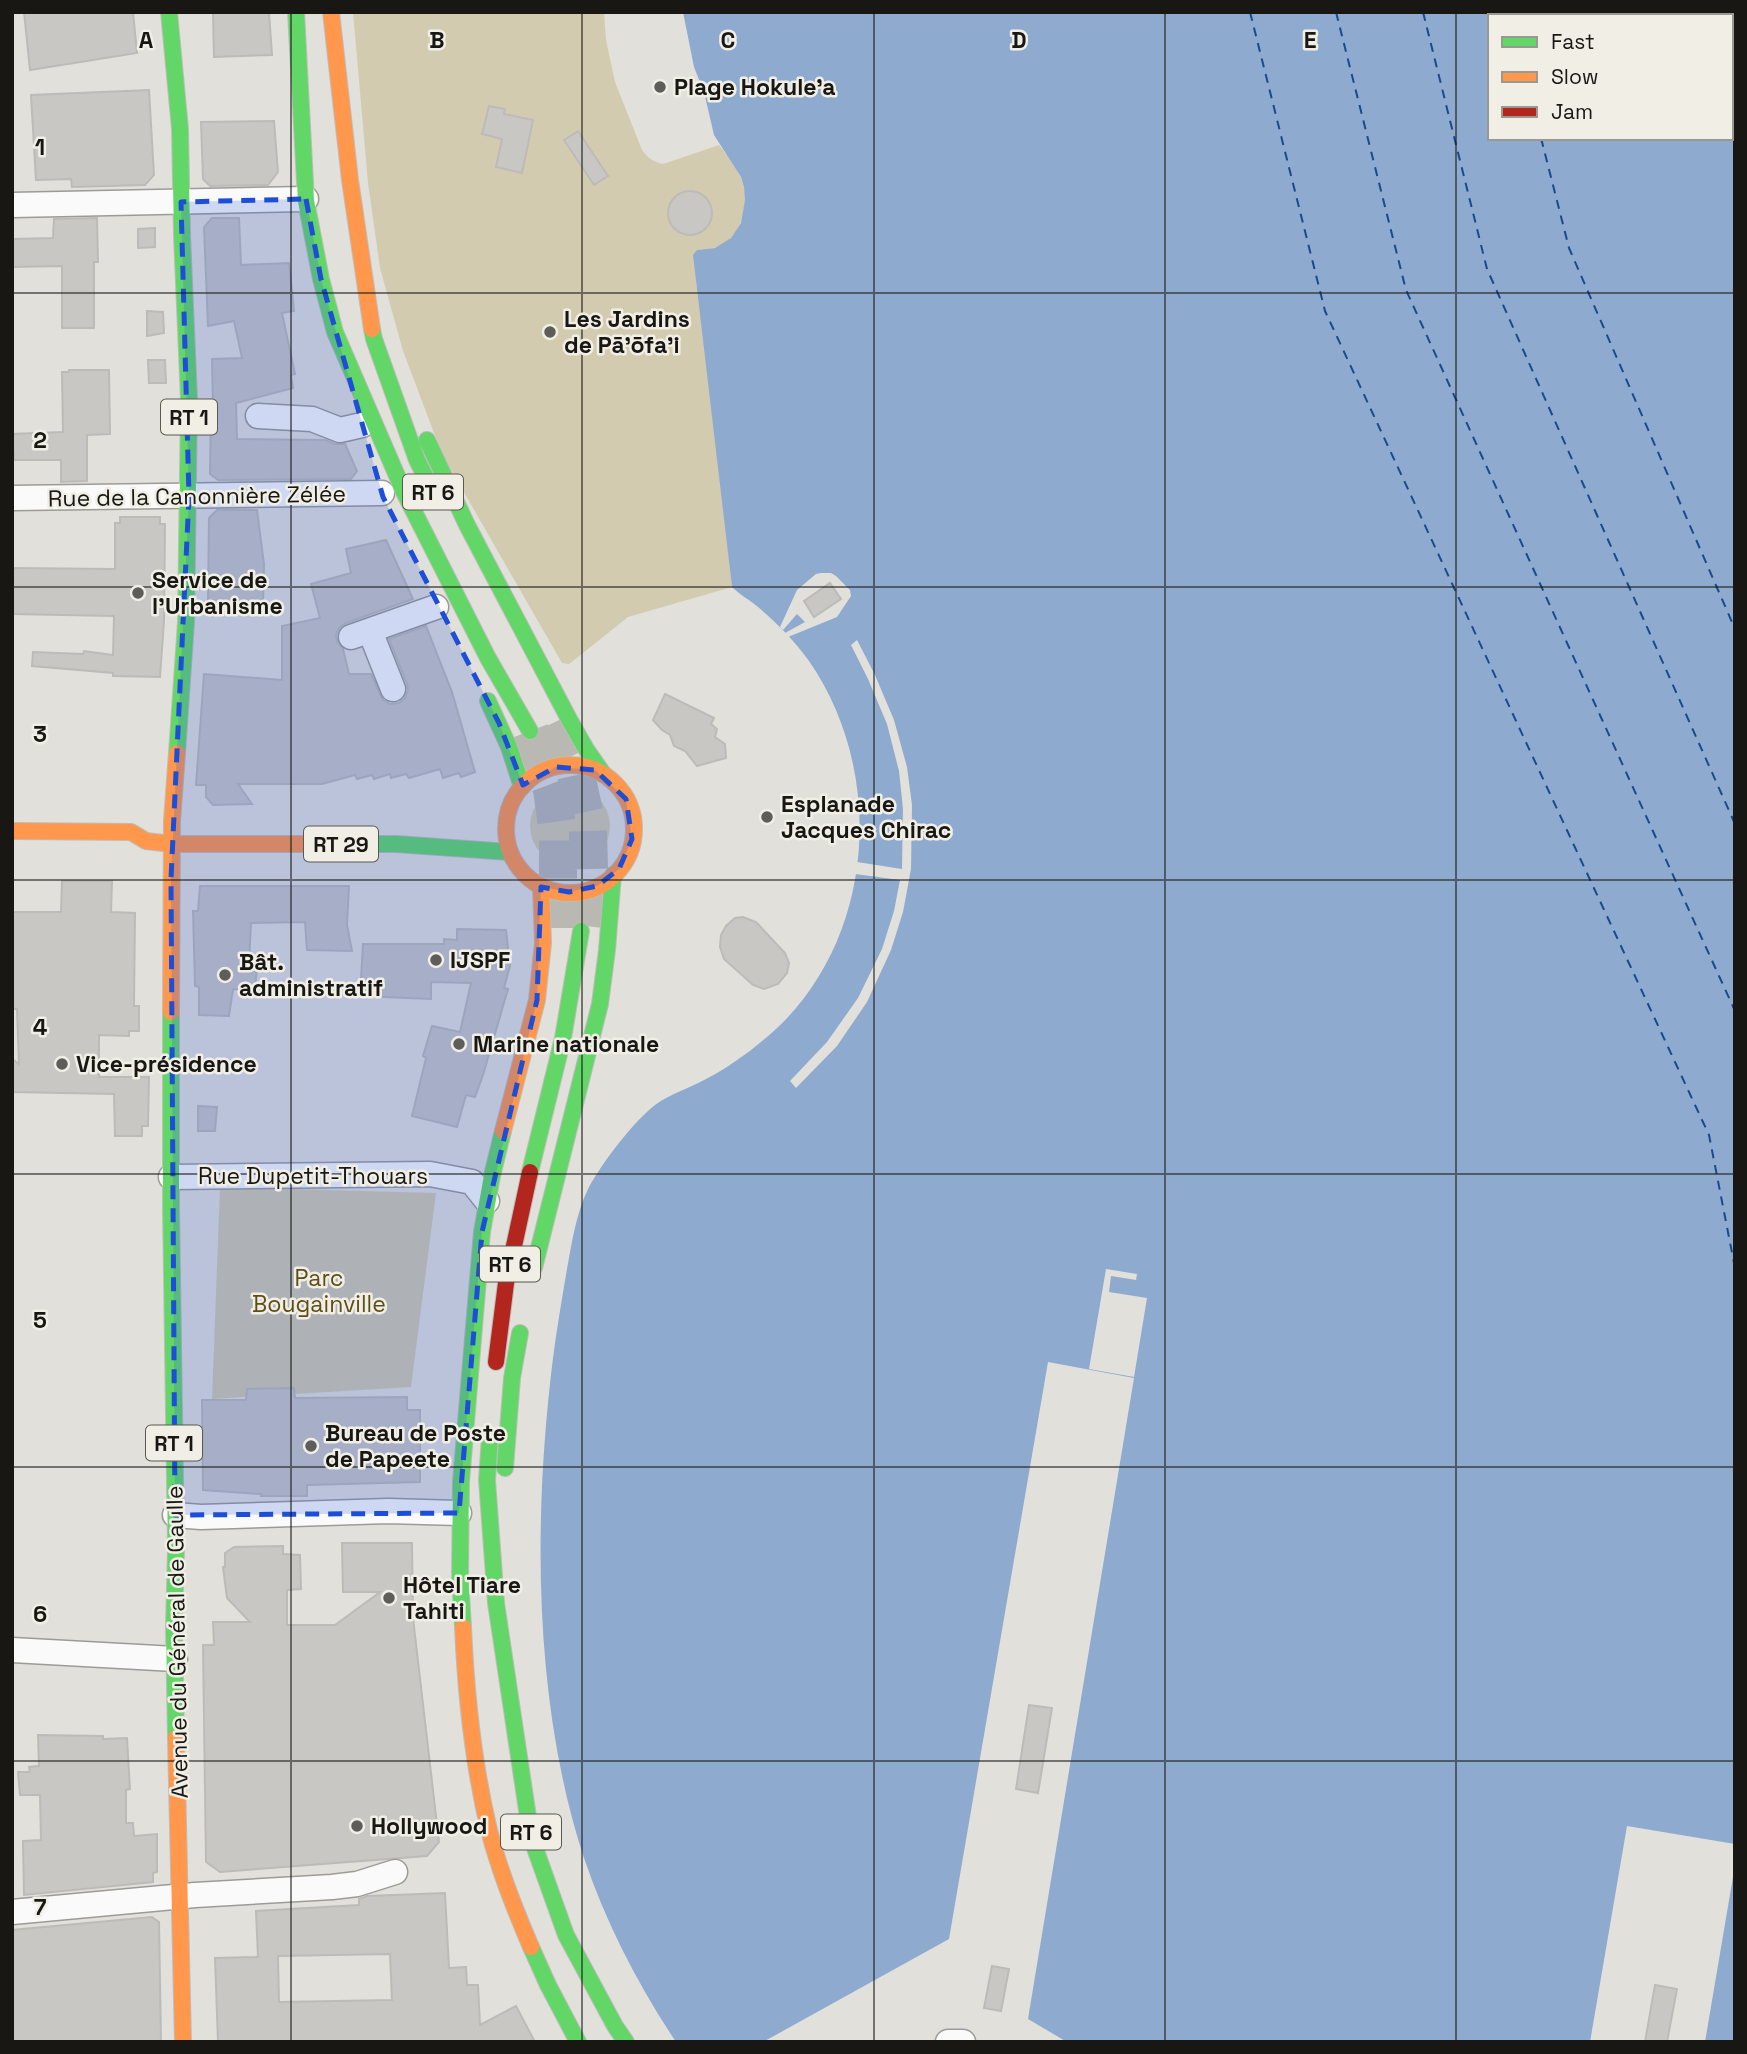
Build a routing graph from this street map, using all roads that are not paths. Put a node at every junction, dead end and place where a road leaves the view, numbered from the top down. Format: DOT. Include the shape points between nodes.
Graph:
graph roads {
  1 [pos="169,12"];
  2 [pos="296,12"];
  3 [pos="331,12"];
  4 [pos="306,199"];
  5 [pos="181,202"];
  6 [pos="12,205"];
  7 [pos="359,244"];
  8 [pos="335,332"];
  9 [pos="258,416"];
  10 [pos="365,437"];
  11 [pos="382,494"];
  12 [pos="188,496"];
  13 [pos="12,498"];
  14 [pos="484,591"];
  15 [pos="437,608"];
  16 [pos="480,686"];
  17 [pos="393,689"];
  18 [pos="530,731"];
  19 [pos="604,775"];
  20 [pos="522,788"];
  21 [pos="166,821"];
  22 [pos="12,831"];
  23 [pos="131,832"];
  24 [pos="172,844"];
  25 [pos="510,852"];
  26 [pos="613,875"];
  27 [pos="541,886"];
  28 [pos="558,930"];
  29 [pos="581,932"];
  30 [pos="548,1022"];
  31 [pos="171,1177"];
  32 [pos="487,1200"];
  33 [pos="498,1238"];
  34 [pos="530,1288"];
  35 [pos="523,1318"];
  36 [pos="495,1372"];
  37 [pos="468,1391"];
  38 [pos="491,1426"];
  39 [pos="459,1513"];
  40 [pos="175,1515"];
  41 [pos="496,1603"];
  42 [pos="12,1650"];
  43 [pos="175,1659"];
  44 [pos="394,1872"];
  45 [pos="180,1896"];
  46 [pos="12,1912"];
  47 [pos="183,2042"];
  48 [pos="578,2042"];
  49 [pos="626,2042"];
  50 [pos="948,2042"];
  51 [pos="963,2042"];
  1 -- 5 [label="main road, RT 1" via="180,129"];
  2 -- 4 [label="main road, RT 6"];
  3 -- 7 [label="main road, RT 6"];
  4 -- 5 [label="street"];
  4 -- 8 [label="main road, RT 6"];
  5 -- 6 [label="street"];
  5 -- 12 [label="main road, RT 1"];
  7 -- 14 [label="main road, RT 6" via="374,339 417,460"];
  7 -- 19 [label="main road" via="403,378 439,467 570,723"];
  8 -- 10 [label="main road"];
  8 -- 18 [label="main road, RT 6" via="404,492"];
  9 -- 10 [label="street" via="312,419"];
  11 -- 12 [label="street, Rue de la Canonnière Zélée"];
  12 -- 13 [label="street, Rue de la Canonnière Zélée"];
  12 -- 21 [label="main road, RT 1" via="186,622"];
  15 -- 17 [label="street" via="361,634"];
  16 -- 20 [label="main road" via="508,743"];
  19 -- 20 [label="main road" via="575,765 556,767 537,774"];
  19 -- 26 [label="main road" via="622,792 633,823 627,855"];
  20 -- 25 [label="main road" via="502,813"];
  21 -- 23 [label="main road"];
  21 -- 24 [label="main road, Avenue du Général de Gaulle / RT 1"];
  22 -- 23 [label="main road, RT 29"];
  23 -- 24 [label="main road, RT 29" via="146,841"];
  24 -- 25 [label="main road, RT 29" via="396,844"];
  24 -- 31 [label="main road, Avenue du Général de Gaulle / RT 1"];
  25 -- 27 [label="main road" via="519,868"];
  26 -- 27 [label="main road" via="579,892"];
  26 -- 34 [label="main road" via="600,1004"];
  27 -- 32 [label="main road" via="543,943 537,1000"];
  28 -- 30 [label="main road"];
  29 -- 36 [label="main road, RT 6" via="560,1051 509,1266"];
  31 -- 32 [label="street, Rue Dupetit-Thouars" via="430,1174 472,1182"];
  31 -- 40 [label="main road, Avenue du Général de Gaulle / RT 1"];
  32 -- 37 [label="main road"];
  33 -- 37 [label="main road, RT 6"];
  35 -- 41 [label="main road" via="512,1378"];
  37 -- 39 [label="main road, RT 6"];
  38 -- 41 [label="main road, RT 6" via="487,1480"];
  39 -- 40 [label="street"];
  39 -- 48 [label="main road, RT 6" via="465,1675 490,1833 518,1916"];
  40 -- 43 [label="main road, Avenue du Général de Gaulle / RT 1"];
  41 -- 49 [label="main road, RT 6" via="531,1837 566,1935"];
  42 -- 43 [label="street"];
  43 -- 45 [label="main road, Avenue du Général de Gaulle / RT 1"];
  44 -- 45 [label="street" via="357,1885"];
  45 -- 46 [label="street"];
  45 -- 47 [label="main road, Avenue du Général de Gaulle / RT 1"];
  50 -- 51 [label="street"];
}
